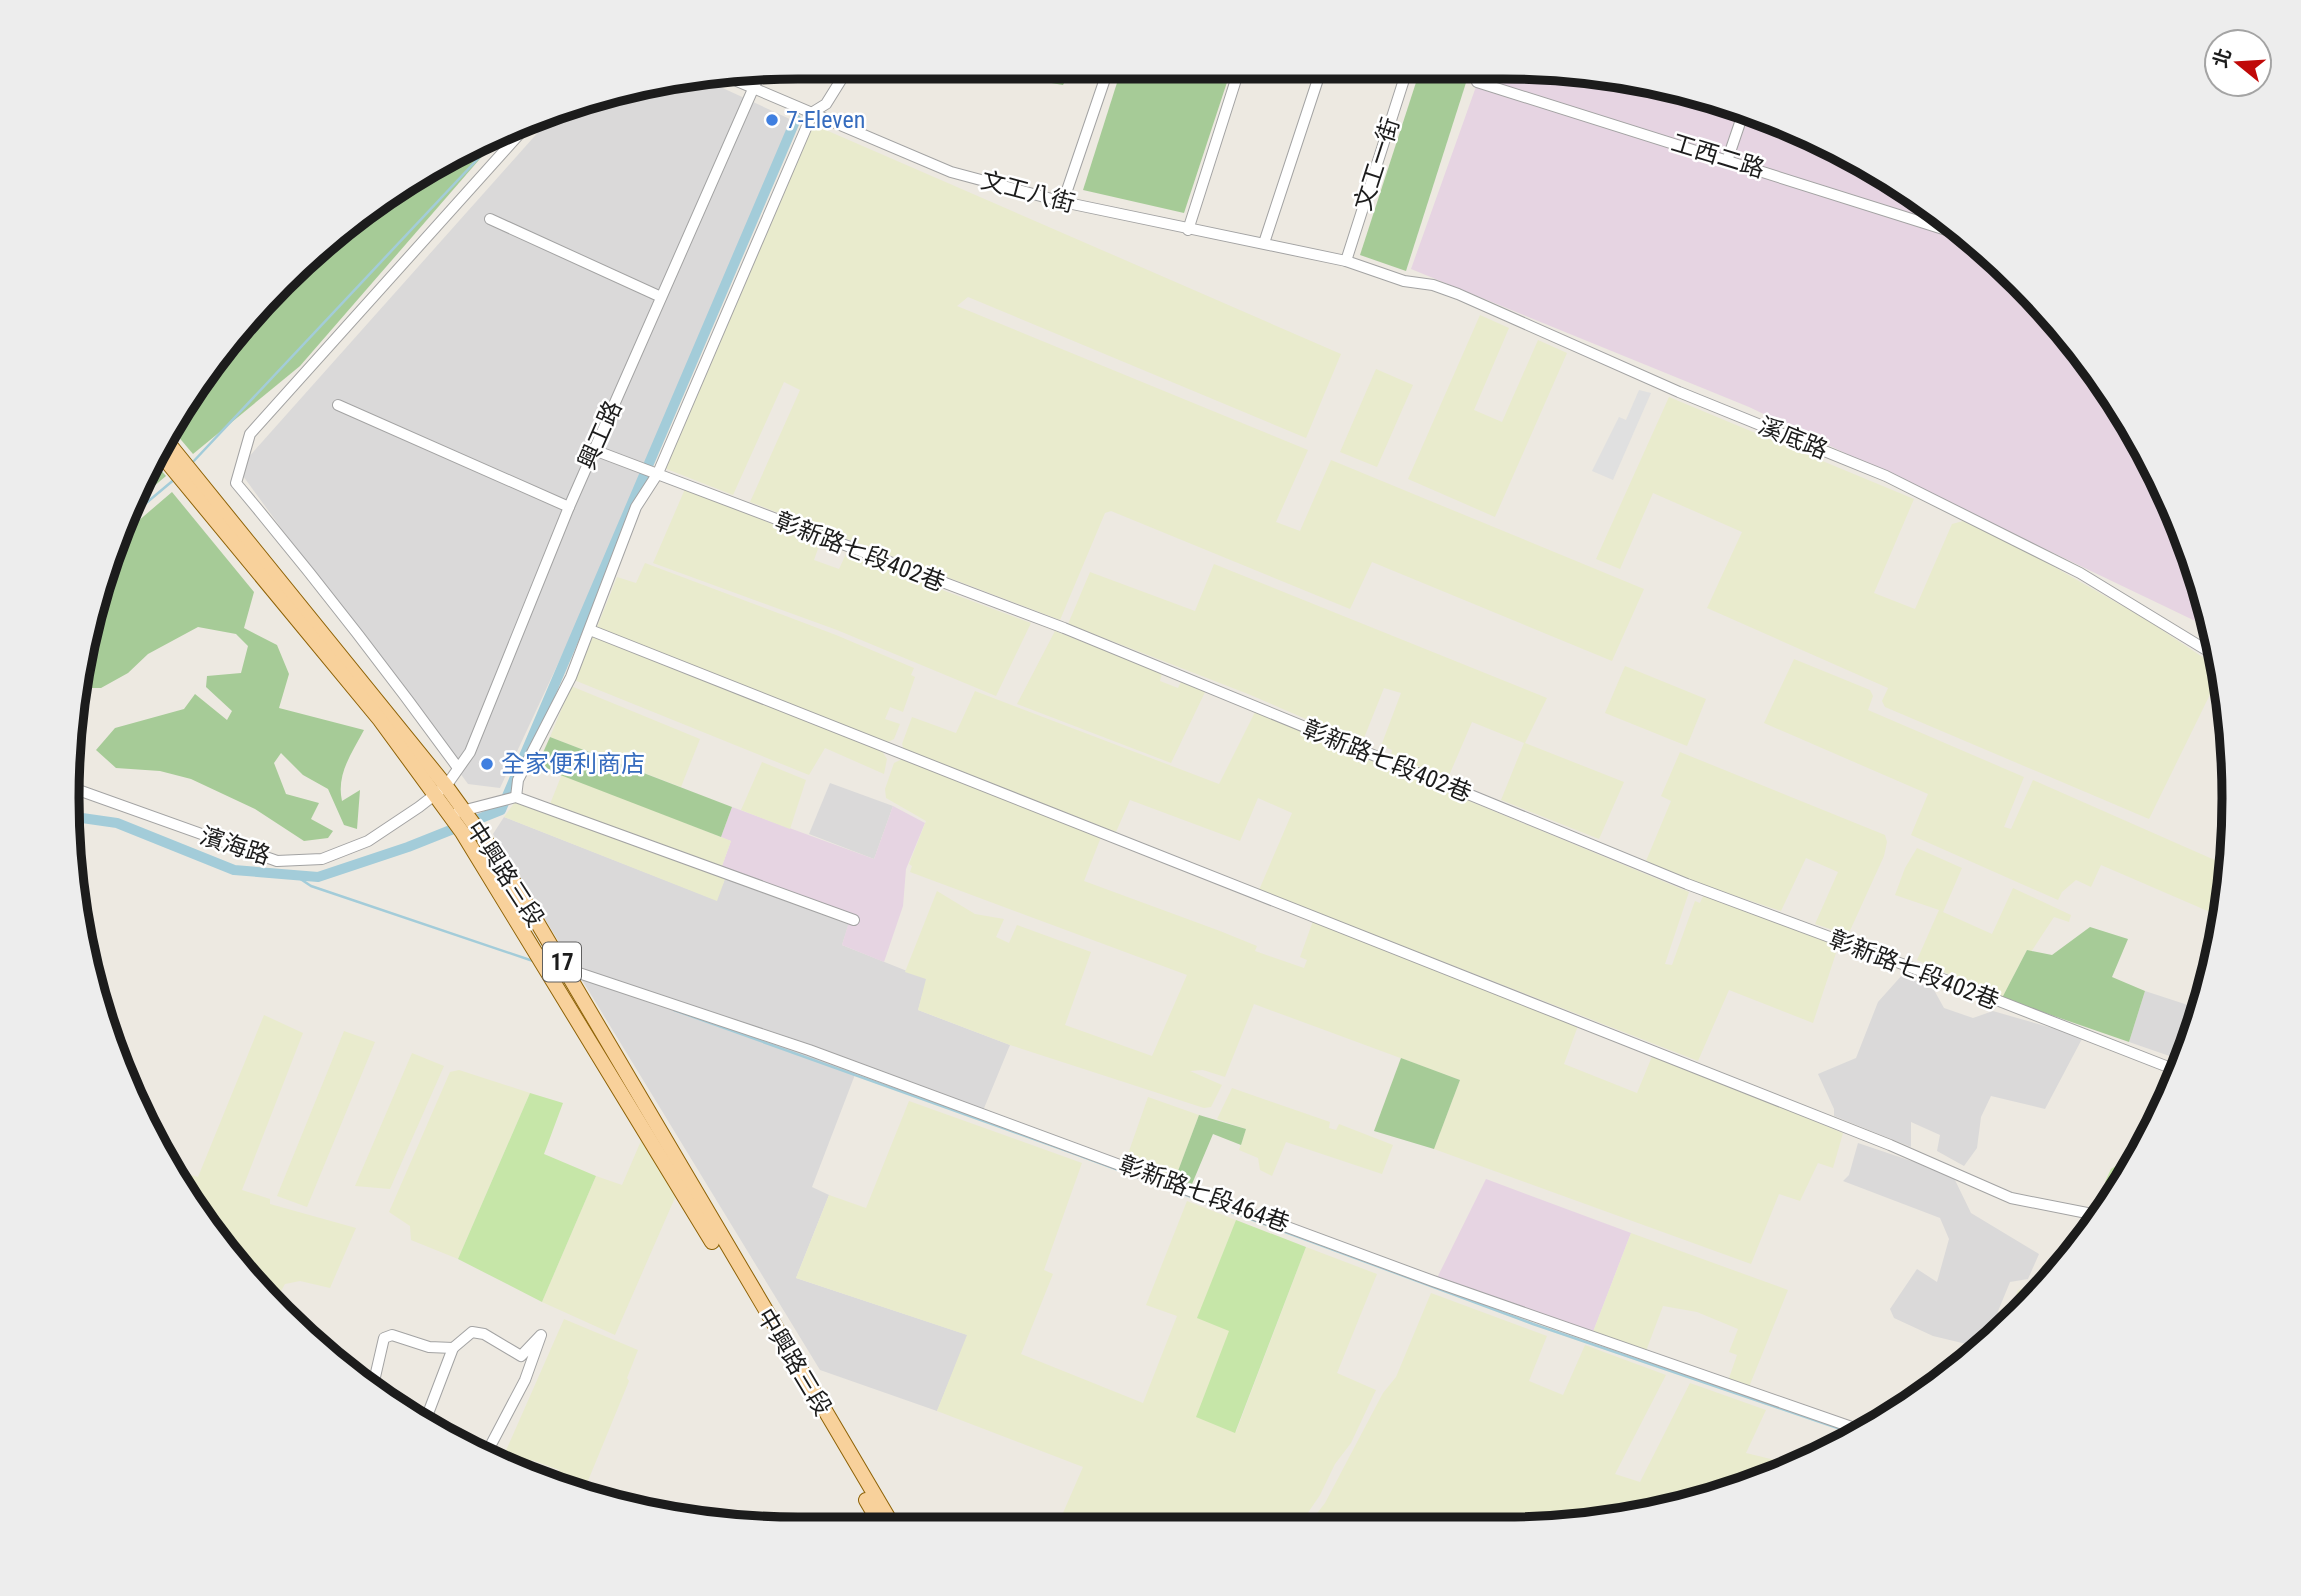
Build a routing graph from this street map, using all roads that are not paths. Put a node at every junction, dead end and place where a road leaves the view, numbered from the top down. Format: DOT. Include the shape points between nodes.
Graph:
graph roads {
  1 [pos="841,79"];
  2 [pos="1105,79"];
  3 [pos="1236,79"];
  4 [pos="1318,79"];
  5 [pos="1404,79"];
  6 [pos="756,80"];
  7 [pos="737,81"];
  8 [pos="1477,82"];
  9 [pos="752,88"];
  10 [pos="813,112"];
  11 [pos="1741,120"];
  12 [pos="520,134"];
  13 [pos="1728,159"];
  14 [pos="1063,202"];
  15 [pos="490,219"];
  16 [pos="1943,229"];
  17 [pos="1188,230"];
  18 [pos="1264,243"];
  19 [pos="1346,261"];
  20 [pos="661,297"];
  21 [pos="338,405"];
  22 [pos="170,447"];
  23 [pos="594,450"];
  24 [pos="164,459"];
  25 [pos="658,473"];
  26 [pos="569,507"];
  27 [pos="590,630"];
  28 [pos="2206,650"];
  29 [pos="458,768"];
  30 [pos="79,790"];
  31 [pos="440,790"];
  32 [pos="513,797"];
  33 [pos="463,810"];
  34 [pos="854,920"];
  35 [pos="543,961"];
  36 [pos="565,967"];
  37 [pos="2170,1068"];
  38 [pos="2089,1214"];
  39 [pos="453,1349"];
  40 [pos="374,1379"];
  41 [pos="428,1415"];
  42 [pos="1852,1427"];
  43 [pos="490,1447"];
  44 [pos="875,1517"];
  45 [pos="887,1517"];
  1 -- 10 [label="street" via="826,104"];
  2 -- 14 [label="street"];
  3 -- 17 [label="street"];
  4 -- 18 [label="street"];
  5 -- 19 [label="street, 文工一街"];
  6 -- 9 [label="street, 興工路"];
  7 -- 9 [label="street, 文工八街"];
  8 -- 13 [label="street, 工西二路"];
  9 -- 10 [label="street, 文工八街"];
  9 -- 20 [label="street, 興工路"];
  10 -- 14 [label="street, 文工八街" via="951,172"];
  10 -- 25 [label="street"];
  11 -- 13 [label="street"];
  12 -- 29 [label="street" via="250,434 236,483 344,613"];
  13 -- 16 [label="street, 工西二路"];
  14 -- 17 [label="street, 文工八街"];
  15 -- 20 [label="street"];
  17 -- 18 [label="street, 文工八街"];
  18 -- 19 [label="street, 文工八街"];
  19 -- 28 [label="street, 溪底路" via="1458,294 1886,477 2080,573"];
  20 -- 23 [label="street, 興工路"];
  21 -- 26 [label="street"];
  22 -- 31 [label="main road, 中興路三段 / 17"];
  23 -- 25 [label="street, 彰新路七段402巷"];
  23 -- 26 [label="street, 興工路"];
  24 -- 31 [label="main road, 中興路三段 / 17"];
  25 -- 27 [label="street" via="636,507"];
  25 -- 37 [label="street, 彰新路七段402巷" via="1064,628 1687,884"];
  26 -- 29 [label="street, 興工路" via="480,729"];
  27 -- 32 [label="street"];
  27 -- 38 [label="street" via="1890,1145 2011,1198"];
  29 -- 31 [label="street, 興工路"];
  30 -- 31 [label="street, 濱海路" via="277,861 322,859 368,841"];
  31 -- 33 [label="main road, 中興路三段 / 17"];
  32 -- 33 [label="street"];
  32 -- 34 [label="street"];
  33 -- 35 [label="main road, 中興路三段 / 17"];
  33 -- 36 [label="main road, 中興路三段 / 17" via="504,866"];
  35 -- 36 [label="street, 彰新路七段464巷"];
  35 -- 44 [label="main road, 中興路三段 / 17"];
  36 -- 42 [label="street, 彰新路七段464巷" via="835,1059 1433,1281"];
  36 -- 45 [label="main road, 中興路三段 / 17"];
  39 -- 40 [label="street" via="392,1335 384,1338"];
  39 -- 41 [label="street"];
  39 -- 43 [label="street" via="472,1332 521,1356 541,1335 525,1380"];
}
